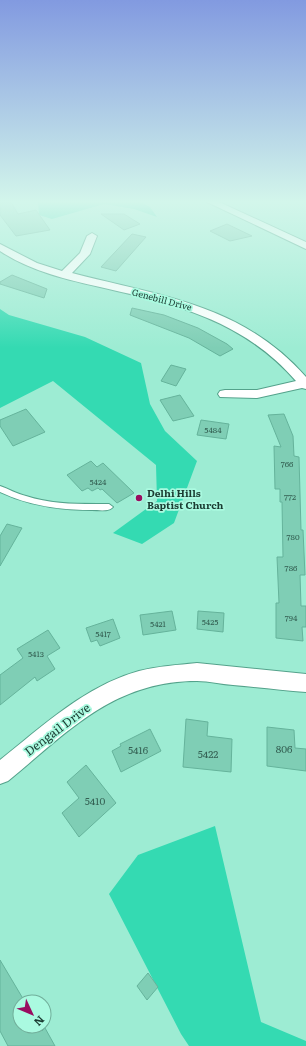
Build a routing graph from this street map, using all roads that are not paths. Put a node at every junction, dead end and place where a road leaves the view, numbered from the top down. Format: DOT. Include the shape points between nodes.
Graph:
graph roads {
  1 [pos="7,251"];
  2 [pos="86,251"];
  3 [pos="64,275"];
  4 [pos="306,384"];
  5 [pos="225,394"];
  6 [pos="0,489"];
  7 [pos="109,507"];
  8 [pos="306,684"];
  9 [pos="0,773"];
  1 -- 3 [label="street, Genebill Drive" via="32,265"];
  2 -- 3 [label="street"];
  3 -- 4 [label="street, Genebill Drive" via="170,300 212,314 234,324 269,347"];
  4 -- 5 [label="street" via="257,394"];
  6 -- 7 [label="lane" via="32,502"];
  8 -- 9 [label="street, Dengail Drive" via="198,672 139,680 113,690 81,708"];
}
